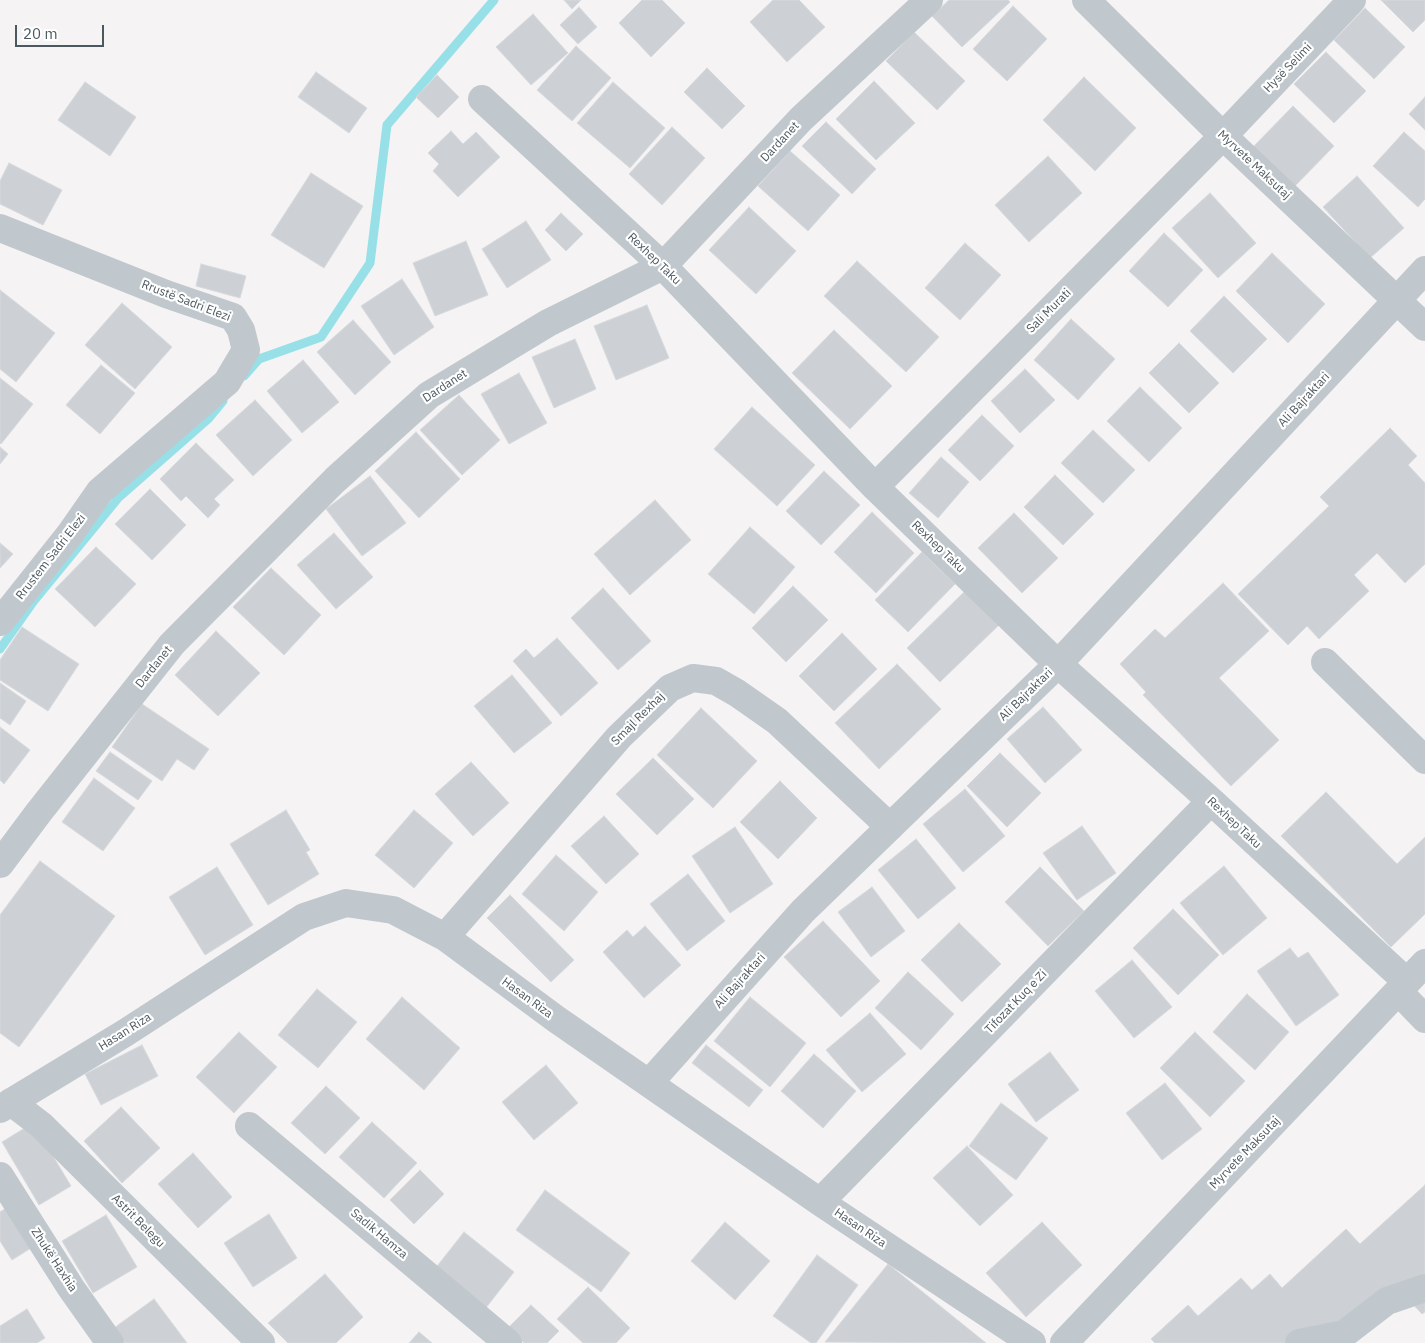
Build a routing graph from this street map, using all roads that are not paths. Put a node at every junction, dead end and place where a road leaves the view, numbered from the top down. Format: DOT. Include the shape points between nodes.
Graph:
graph roads {
  1 [pos="929,0"];
  2 [pos="1086,0"];
  3 [pos="1352,0"];
  4 [pos="482,99"];
  5 [pos="1223,136"];
  6 [pos="0,228"];
  7 [pos="663,266"];
  8 [pos="1425,270"];
  9 [pos="1396,300"];
  10 [pos="1425,327"];
  11 [pos="875,487"];
  12 [pos="100,491"];
  13 [pos="0,622"];
  14 [pos="1325,662"];
  15 [pos="1058,664"];
  16 [pos="1425,760"];
  17 [pos="1211,801"];
  18 [pos="890,827"];
  19 [pos="0,864"];
  20 [pos="445,937"];
  21 [pos="1410,979"];
  22 [pos="1425,1019"];
  23 [pos="649,1083"];
  24 [pos="5,1106"];
  25 [pos="249,1126"];
  26 [pos="0,1176"];
  27 [pos="820,1202"];
  28 [pos="1425,1288"];
  29 [pos="110,1343"];
  30 [pos="261,1343"];
  31 [pos="508,1343"];
  32 [pos="1032,1343"];
  33 [pos="1064,1343"];
  34 [pos="1299,1343"];
  1 -- 7 [label="street, Dardanet" via="801,119"];
  2 -- 5 [label="street, Myrvete Maksutaj"];
  3 -- 5 [label="street, Hysë Selimi"];
  4 -- 7 [label="street, Rexhep Taku"];
  5 -- 9 [label="street, Myrvete Maksutaj"];
  5 -- 11 [label="street, Sali Murati"];
  6 -- 12 [label="street, Rrustë Sadri Elezi" via="233,317 241,330 246,350 227,382"];
  7 -- 11 [label="street, Rexhep Taku"];
  7 -- 19 [label="street, Dardanet" via="548,323 428,395 336,480 172,644"];
  8 -- 9 [label="street, Ali Bajraktari"];
  9 -- 10 [label="street, Myrvete Maksutaj"];
  9 -- 15 [label="street, Ali Bajraktari"];
  11 -- 15 [label="street, Rexhep Taku"];
  12 -- 13 [label="street, Rrustem Sadri Elezi"];
  14 -- 16 [label="street"];
  15 -- 17 [label="street, Rexhep Taku"];
  15 -- 18 [label="street, Ali Bajraktari"];
  17 -- 21 [label="street, Rexhep Taku"];
  17 -- 27 [label="street, Tifozat Kuq e Zi"];
  18 -- 20 [label="street, Smajl Rexhaj" via="776,721 716,681 693,678 670,688 618,737"];
  18 -- 23 [label="street, Ali Bajraktari" via="803,911"];
  20 -- 23 [label="street, Hasan Riza"];
  20 -- 24 [label="street, Hasan Riza" via="392,910 346,903 304,917"];
  21 -- 22 [label="street, Rexhep Taku"];
  21 -- 33 [label="street, Myrvete Maksutaj"];
  23 -- 27 [label="street, Hasan Riza"];
  24 -- 30 [label="street, Astrit Belegu" via="41,1125"];
  25 -- 31 [label="street, Sadik Hamza"];
  26 -- 29 [label="street, Zhukë Haxhia"];
  27 -- 32 [label="street, Hasan Riza"];
  28 -- 34 [label="street" via="1387,1301 1344,1334"];
}
